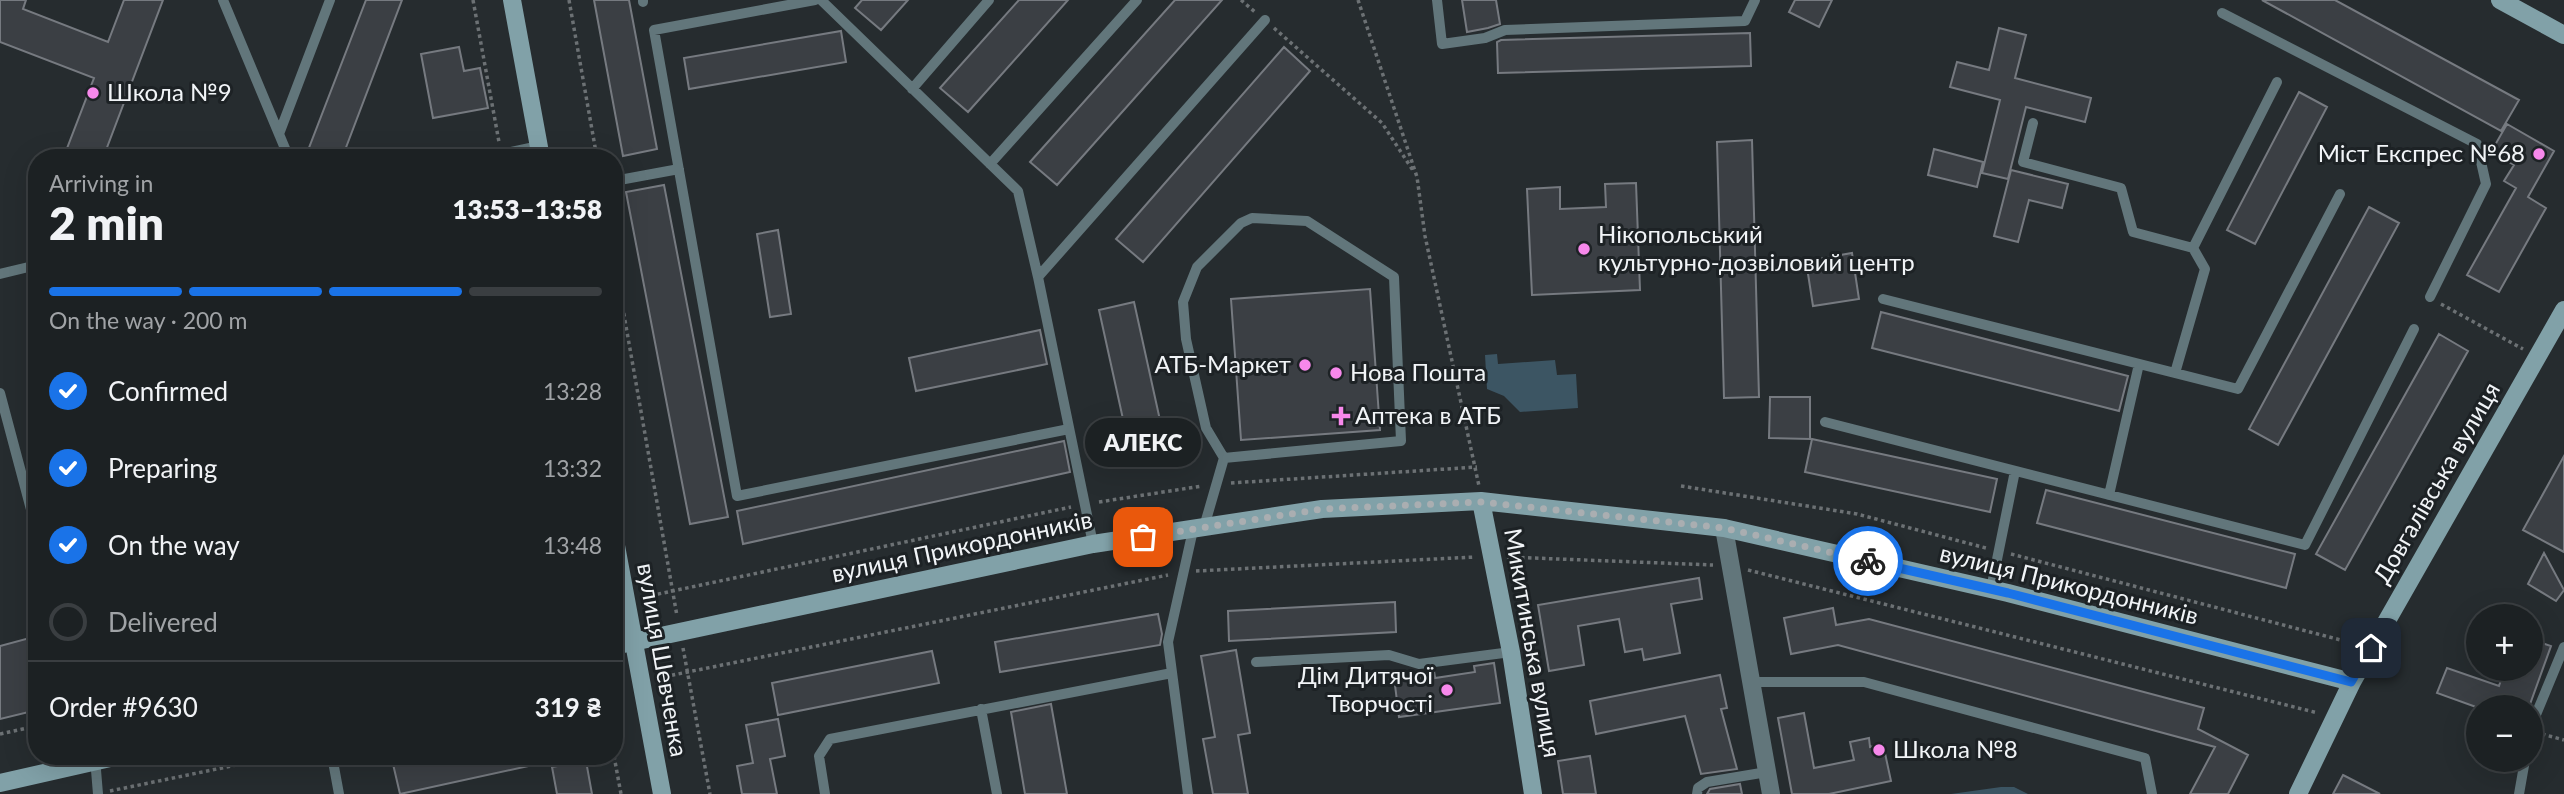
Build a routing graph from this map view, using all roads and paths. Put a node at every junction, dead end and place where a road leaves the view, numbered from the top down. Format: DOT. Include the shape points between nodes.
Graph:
graph roads {
  1 [pos="223,0"];
  2 [pos="330,0"];
  3 [pos="473,0"];
  4 [pos="512,0"];
  5 [pos="569,0"];
  6 [pos="815,0"];
  7 [pos="821,0"];
  8 [pos="989,0"];
  9 [pos="1137,0"];
  10 [pos="1241,0"];
  11 [pos="1358,0"];
  12 [pos="1437,0"];
  13 [pos="1755,0"];
  14 [pos="2500,0"];
  15 [pos="2222,13"];
  16 [pos="1265,20"];
  17 [pos="2564,35"];
  18 [pos="2277,82"];
  19 [pos="912,89"];
  20 [pos="2033,123"];
  21 [pos="279,134"];
  22 [pos="285,149"];
  23 [pos="501,149"];
  24 [pos="539,149"];
  25 [pos="595,149"];
  26 [pos="990,164"];
  27 [pos="679,169"];
  28 [pos="1417,177"];
  29 [pos="623,179"];
  30 [pos="2340,194"];
  31 [pos="2193,248"];
  32 [pos="28,267"];
  33 [pos="0,274"];
  34 [pos="1038,277"];
  35 [pos="2430,298"];
  36 [pos="1883,299"];
  37 [pos="623,309"];
  38 [pos="2564,310"];
  39 [pos="2414,328"];
  40 [pos="2537,357"];
  41 [pos="2139,364"];
  42 [pos="2175,373"];
  43 [pos="0,393"];
  44 [pos="1825,422"];
  45 [pos="1069,429"];
  46 [pos="1224,458"];
  47 [pos="1477,467"];
  48 [pos="2015,471"];
  49 [pos="1216,484"];
  50 [pos="1681,486"];
  51 [pos="2109,495"];
  52 [pos="28,499"];
  53 [pos="1481,502"];
  54 [pos="1084,504"];
  55 [pos="1724,528"];
  56 [pos="1198,529"];
  57 [pos="1093,544"];
  58 [pos="1999,551"];
  59 [pos="1492,556"];
  60 [pos="1730,565"];
  61 [pos="1184,572"];
  62 [pos="623,580"];
  63 [pos="1991,589"];
  64 [pos="673,591"];
  65 [pos="627,600"];
  66 [pos="680,632"];
  67 [pos="634,642"];
  68 [pos="623,644"];
  69 [pos="2564,647"];
  70 [pos="2371,648"];
  71 [pos="1511,652"];
  72 [pos="1256,662"];
  73 [pos="687,672"];
  74 [pos="1171,673"];
  75 [pos="1752,682"];
  76 [pos="2351,682"];
  77 [pos="2543,698"];
  78 [pos="981,709"];
  79 [pos="2334,718"];
  80 [pos="28,728"];
  81 [pos="0,734"];
  82 [pos="2543,734"];
  83 [pos="2564,740"];
  84 [pos="71,765"];
  85 [pos="96,765"];
  86 [pos="238,765"];
  87 [pos="334,765"];
  88 [pos="616,765"];
  89 [pos="1767,772"];
  90 [pos="2523,772"];
  91 [pos="0,783"];
  92 [pos="99,794"];
  93 [pos="339,794"];
  94 [pos="621,794"];
  95 [pos="662,794"];
  96 [pos="710,794"];
  97 [pos="825,794"];
  98 [pos="997,794"];
  99 [pos="1188,794"];
  100 [pos="1533,794"];
  101 [pos="1697,794"];
  102 [pos="1771,794"];
  103 [pos="2152,794"];
  104 [pos="2298,794"];
  105 [pos="2519,794"];
  1 -- 21 [label="lane"];
  2 -- 21 [label="lane"];
  3 -- 23 [label="path"];
  4 -- 24 [label="main road"];
  5 -- 25 [label="path"];
  6 -- 27 [label="lane" via="654,30"];
  7 -- 19 [label="lane"];
  8 -- 19 [label="lane"];
  9 -- 26 [label="lane"];
  10 -- 16 [label="path"];
  11 -- 28 [label="path"];
  12 -- 13 [label="lane" via="1442,44 1505,30 1745,21"];
  14 -- 17 [label="main road"];
  15 -- 35 [label="lane" via="2477,144 2486,184"];
  16 -- 28 [label="path" via="1382,123"];
  16 -- 34 [label="lane"];
  18 -- 31 [label="lane"];
  19 -- 26 [label="lane"];
  20 -- 31 [label="lane" via="2023,162 2121,188 2133,232"];
  21 -- 22 [label="lane"];
  26 -- 34 [label="lane" via="1018,191"];
  27 -- 29 [label="lane"];
  27 -- 45 [label="lane" via="737,496"];
  28 -- 47 [label="path"];
  30 -- 42 [label="lane" via="2238,389"];
  31 -- 42 [label="lane" via="2205,270"];
  32 -- 33 [label="lane"];
  34 -- 45 [label="lane"];
  35 -- 40 [label="path"];
  36 -- 41 [label="lane"];
  37 -- 64 [label="path"];
  38 -- 40 [label="main road, Довгалівська вулиця"];
  39 -- 51 [label="lane" via="2305,545"];
  40 -- 70 [label="main road, Довгалівська вулиця"];
  41 -- 42 [label="lane"];
  41 -- 51 [label="lane"];
  43 -- 52 [label="lane"];
  44 -- 48 [label="lane"];
  45 -- 54 [label="lane"];
  46 -- 46 [label="lane" via="1401,441 1394,277 1307,221 1252,218 1241,223 1198,267 1184,302 1186,339 1206,428"];
  46 -- 49 [label="lane"];
  47 -- 49 [label="path"];
  47 -- 53 [label="path"];
  48 -- 51 [label="lane"];
  48 -- 58 [label="lane"];
  49 -- 54 [label="path"];
  49 -- 56 [label="lane"];
  50 -- 58 [label="path" via="1857,514"];
  53 -- 55 [label="main road, вулиця Прикордонників"];
  53 -- 56 [label="main road, вулиця Прикордонників" via="1322,509"];
  53 -- 59 [label="main road, Микитинська вулиця"];
  54 -- 57 [label="lane"];
  54 -- 64 [label="path"];
  55 -- 60 [label="street"];
  55 -- 63 [label="main road, вулиця Прикордонників"];
  56 -- 57 [label="main road, вулиця Прикордонників"];
  56 -- 61 [label="lane"];
  57 -- 66 [label="main road, вулиця Прикордонників"];
  58 -- 63 [label="lane"];
  58 -- 70 [label="path"];
  59 -- 60 [label="path"];
  59 -- 61 [label="path"];
  59 -- 71 [label="main road, Микитинська вулиця"];
  60 -- 75 [label="street"];
  60 -- 79 [label="path"];
  61 -- 73 [label="path"];
  61 -- 74 [label="lane" via="1168,642"];
  62 -- 65 [label="main road, вулиця Шевченка"];
  63 -- 76 [label="main road, вулиця Прикордонників"];
  64 -- 65 [label="path"];
  64 -- 66 [label="path"];
  65 -- 67 [label="main road, вулиця Шевченка"];
  66 -- 67 [label="main road, вулиця Прикордонників"];
  66 -- 73 [label="path"];
  67 -- 68 [label="main road, вулиця Прикордонників"];
  67 -- 95 [label="main road, вулиця Шевченка"];
  69 -- 77 [label="lane"];
  70 -- 76 [label="main road, Довгалівська вулиця"];
  71 -- 72 [label="lane" via="1419,664 1389,655"];
  71 -- 100 [label="main road, Микитинська вулиця"];
  73 -- 96 [label="path"];
  74 -- 78 [label="lane"];
  74 -- 99 [label="lane"];
  75 -- 89 [label="street"];
  75 -- 103 [label="lane" via="1864,682 2145,758"];
  76 -- 79 [label="main road, Довгалівська вулиця"];
  78 -- 97 [label="lane" via="830,739 819,756"];
  78 -- 98 [label="lane"];
  79 -- 104 [label="main road, Довгалівська вулиця"];
  80 -- 81 [label="path"];
  82 -- 83 [label="path"];
  84 -- 91 [label="main road"];
  85 -- 92 [label="lane"];
  86 -- 92 [label="path"];
  87 -- 93 [label="lane"];
  88 -- 94 [label="path"];
  89 -- 101 [label="lane" via="1707,782"];
  89 -- 102 [label="street"];
  90 -- 105 [label="lane"];
}
